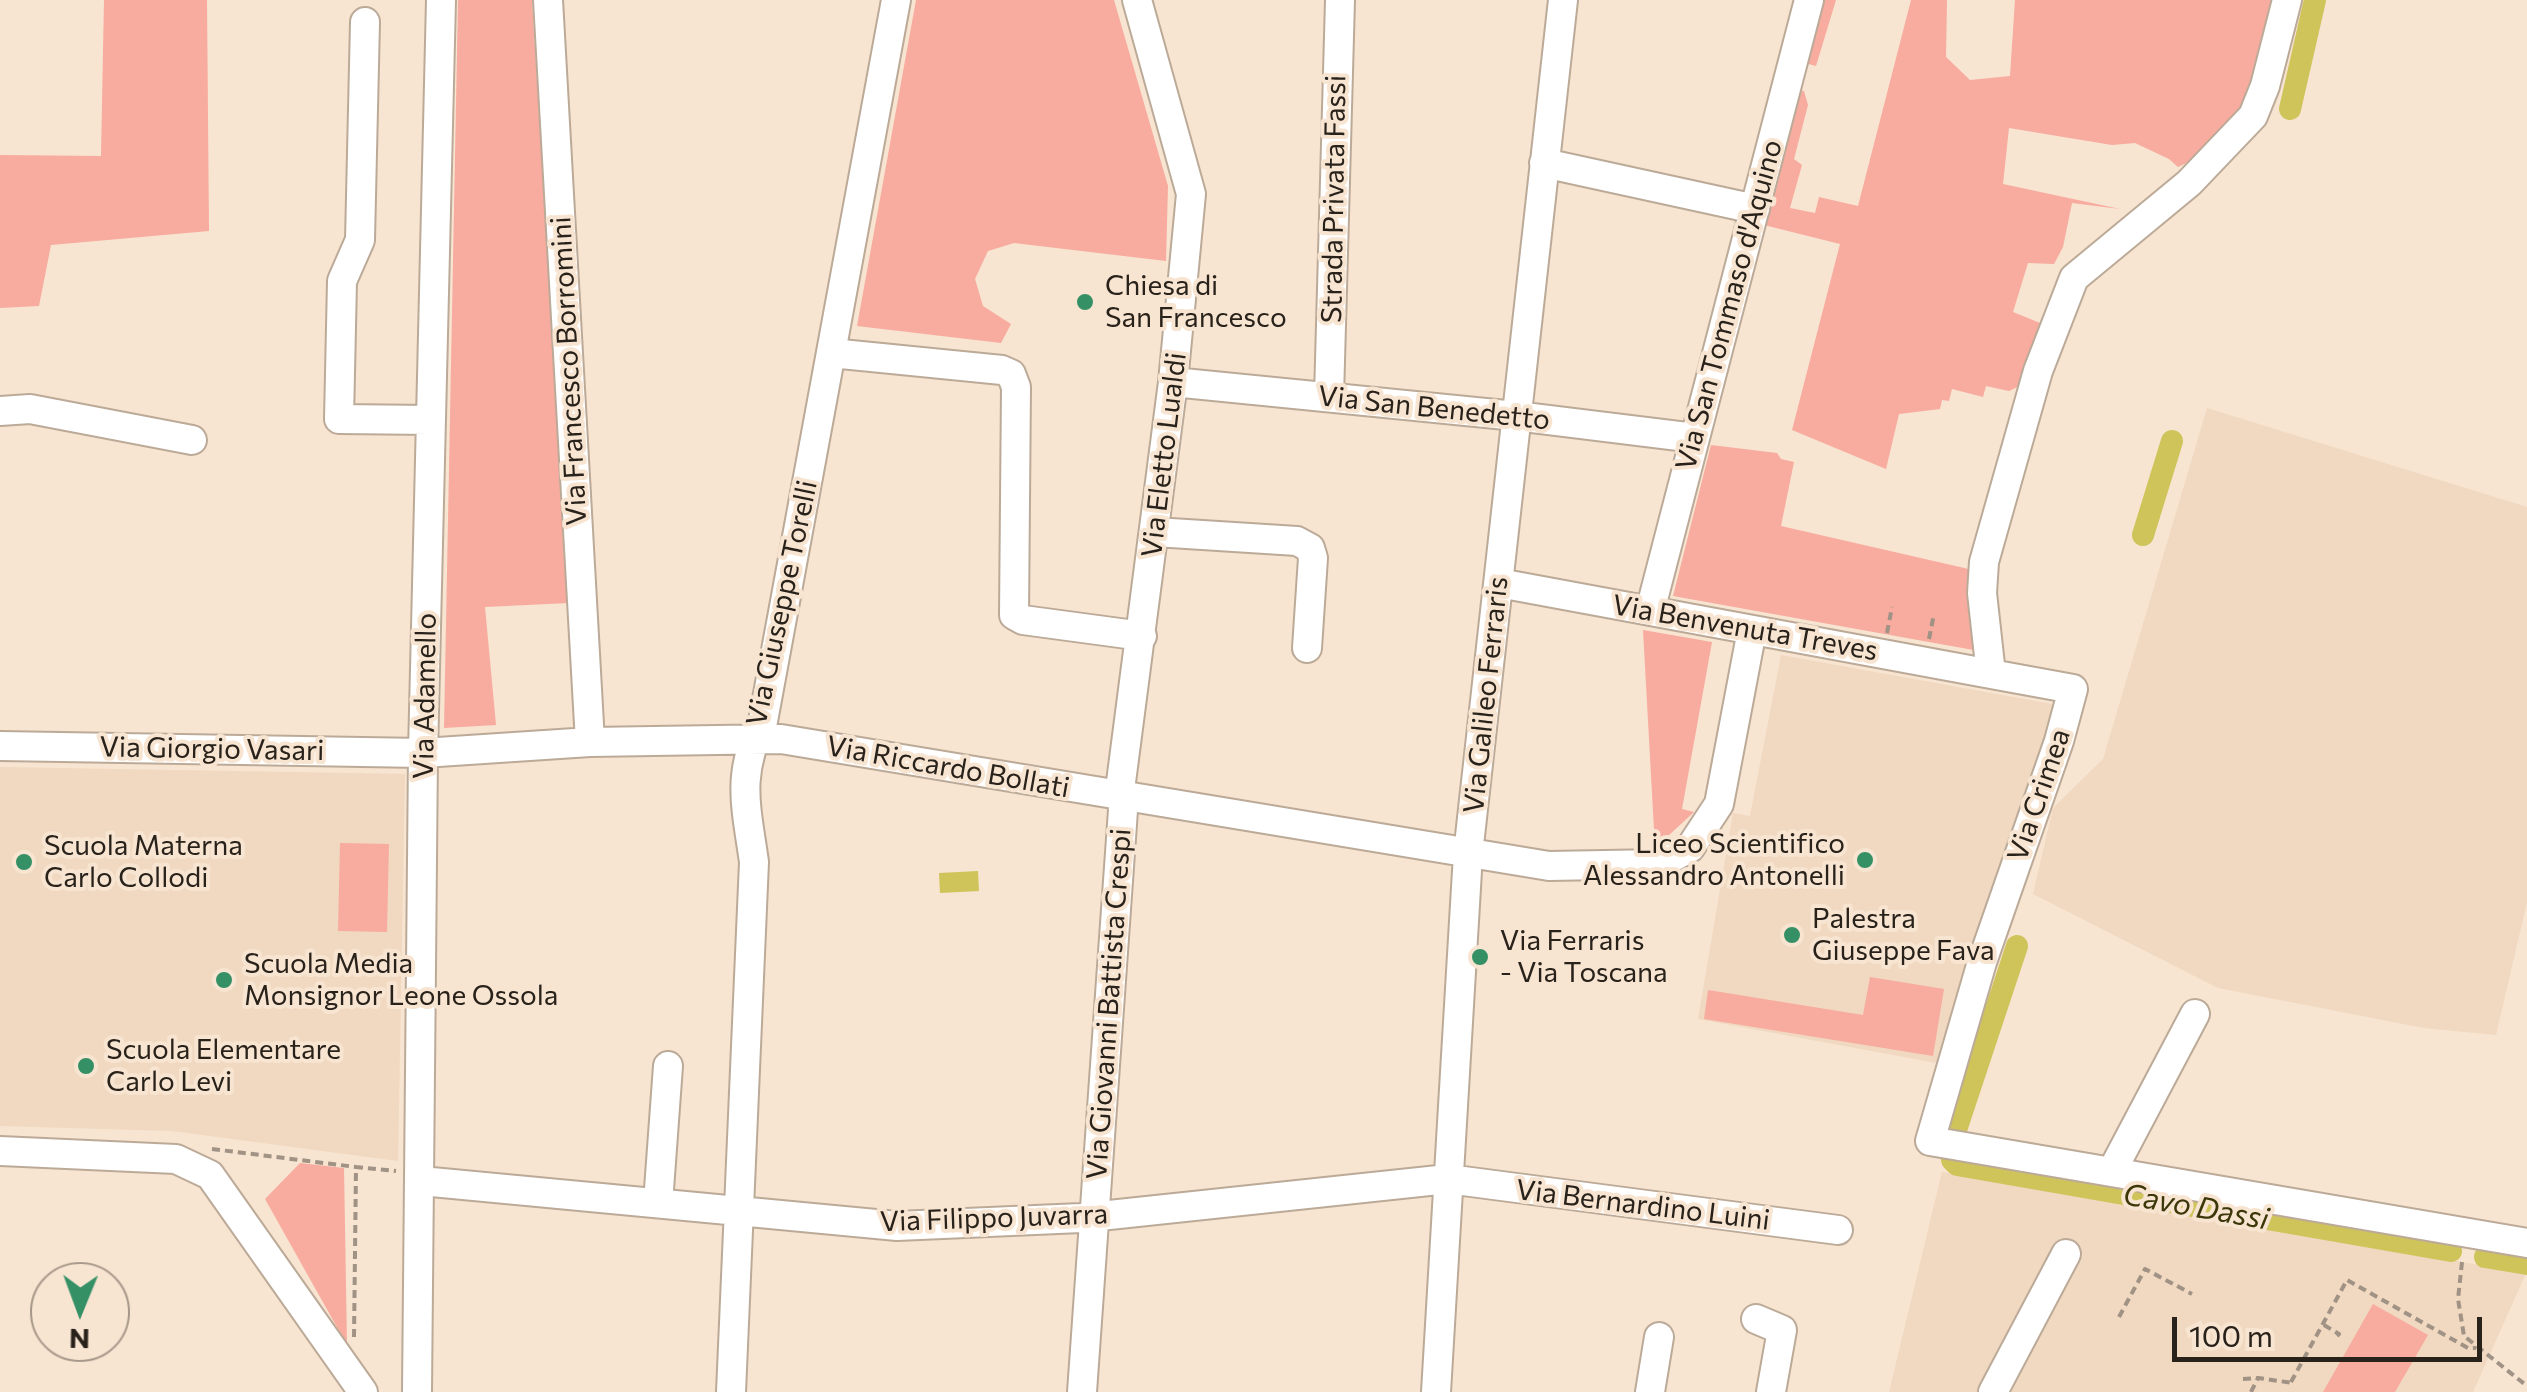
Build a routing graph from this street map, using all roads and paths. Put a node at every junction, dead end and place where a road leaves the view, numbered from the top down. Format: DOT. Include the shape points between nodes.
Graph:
graph roads {
  1 [pos="441,0"];
  2 [pos="548,0"];
  3 [pos="896,0"];
  4 [pos="1137,0"];
  5 [pos="1340,0"];
  6 [pos="1562,0"];
  7 [pos="1809,0"];
  8 [pos="2286,0"];
  9 [pos="365,22"];
  10 [pos="1544,163"];
  11 [pos="1754,209"];
  12 [pos="831,353"];
  13 [pos="1173,382"];
  14 [pos="1330,398"];
  15 [pos="0,410"];
  16 [pos="1516,416"];
  17 [pos="431,420"];
  18 [pos="1695,438"];
  19 [pos="192,440"];
  20 [pos="1155,532"];
  21 [pos="1498,583"];
  22 [pos="1892,606"];
  23 [pos="1650,611"];
  24 [pos="1934,614"];
  25 [pos="1752,630"];
  26 [pos="1142,636"];
  27 [pos="1886,637"];
  28 [pos="1928,644"];
  29 [pos="1307,648"];
  30 [pos="1991,674"];
  31 [pos="754,739"];
  32 [pos="590,742"];
  33 [pos="0,746"];
  34 [pos="423,753"];
  35 [pos="1122,796"];
  36 [pos="1468,854"];
  37 [pos="2195,1014"];
  38 [pos="668,1066"];
  39 [pos="0,1152"];
  40 [pos="2112,1171"];
  41 [pos="410,1176"];
  42 [pos="1448,1179"];
  43 [pos="658,1204"];
  44 [pos="741,1211"];
  45 [pos="1094,1216"];
  46 [pos="1838,1230"];
  47 [pos="2527,1243"];
  48 [pos="2066,1254"];
  49 [pos="2462,1262"];
  50 [pos="2192,1294"];
  51 [pos="2119,1317"];
  52 [pos="1756,1320"];
  53 [pos="2323,1324"];
  54 [pos="2337,1336"];
  55 [pos="1659,1337"];
  56 [pos="354,1342"];
  57 [pos="2476,1348"];
  58 [pos="2258,1378"];
  59 [pos="2243,1379"];
  60 [pos="2527,1386"];
  61 [pos="362,1392"];
  62 [pos="417,1392"];
  63 [pos="731,1392"];
  64 [pos="1082,1392"];
  65 [pos="1436,1392"];
  66 [pos="1650,1392"];
  67 [pos="1770,1392"];
  68 [pos="1992,1392"];
  69 [pos="2252,1392"];
  1 -- 17 [label="street, Via Adamello"];
  2 -- 32 [label="street, Via Francesco Borromini"];
  3 -- 12 [label="street, Via Giuseppe Torelli"];
  4 -- 13 [label="street, Via Eletto Lualdi" via="1191,194"];
  5 -- 14 [label="street, Strada Privata Fassi"];
  6 -- 10 [label="street, Via Galileo Ferraris"];
  7 -- 11 [label="street, Via San Tommaso d'Aquino"];
  8 -- 30 [label="street" via="2253,116 2189,183 2074,278 2038,371 1984,562"];
  9 -- 17 [label="street" via="360,240 342,281 339,418"];
  10 -- 11 [label="street"];
  10 -- 16 [label="street, Via Galileo Ferraris"];
  11 -- 18 [label="street, Via San Tommaso d'Aquino"];
  12 -- 26 [label="street" via="1011,374 1014,616"];
  12 -- 31 [label="street, Via Giuseppe Torelli" via="763,721"];
  13 -- 14 [label="street, Via San Benedetto"];
  13 -- 20 [label="street, Via Eletto Lualdi"];
  14 -- 16 [label="street, Via San Benedetto"];
  15 -- 19 [label="street" via="30,409"];
  16 -- 18 [label="street, Via San Benedetto"];
  16 -- 21 [label="street, Via Galileo Ferraris"];
  17 -- 34 [label="street, Via Adamello"];
  18 -- 23 [label="street, Via San Tommaso d'Aquino"];
  20 -- 26 [label="street, Via Eletto Lualdi"];
  20 -- 29 [label="street" via="1297,541 1310,548"];
  21 -- 23 [label="street, Via Benvenuta Treves"];
  21 -- 36 [label="street, Via Galileo Ferraris"];
  22 -- 27 [label="path"];
  23 -- 25 [label="street, Via Benvenuta Treves"];
  24 -- 28 [label="path"];
  25 -- 30 [label="street, Via Benvenuta Treves"];
  25 -- 36 [label="street, Via Riccardo Bollati" via="1719,804 1690,848 1660,864 1610,867"];
  26 -- 35 [label="street, Via Eletto Lualdi"];
  30 -- 40 [label="street, Via Crimea" via="2074,689 1930,1141"];
  31 -- 32 [label="street, Via Riccardo Bollati"];
  31 -- 35 [label="street, Via Riccardo Bollati" via="781,738"];
  31 -- 44 [label="street, Via Giuseppe Torelli" via="744,767 754,862"];
  32 -- 34 [label="street, Via Riccardo Bollati"];
  33 -- 34 [label="street, Via Giorgio Vasari"];
  34 -- 41 [label="street, Via Adamello"];
  35 -- 36 [label="street, Via Riccardo Bollati"];
  35 -- 45 [label="street, Via Giovanni Battista Crespi"];
  36 -- 42 [label="street, Via Galileo Ferraris"];
  37 -- 40 [label="street"];
  38 -- 43 [label="street"];
  39 -- 61 [label="street" via="176,1159 210,1175"];
  40 -- 47 [label="street, Via Crimea"];
  41 -- 43 [label="street, Via Filippo Juvarra"];
  41 -- 56 [label="path" via="356,1167"];
  41 -- 62 [label="street, Via Adamello"];
  42 -- 45 [label="street, Via Filippo Juvarra"];
  42 -- 46 [label="street, Via Bernardino Luini"];
  42 -- 65 [label="street, Via Galileo Ferraris"];
  43 -- 44 [label="street, Via Filippo Juvarra"];
  44 -- 45 [label="street, Via Filippo Juvarra" via="897,1226"];
  44 -- 63 [label="street, Via Giuseppe Torelli"];
  45 -- 64 [label="street, Via Giovanni Battista Crespi"];
  48 -- 68 [label="street"];
  49 -- 57 [label="path" via="2461,1323"];
  50 -- 51 [label="path" via="2146,1269"];
  52 -- 67 [label="street" via="1782,1330"];
  53 -- 54 [label="path"];
  53 -- 57 [label="path" via="2347,1280"];
  53 -- 58 [label="path" via="2292,1383"];
  55 -- 66 [label="street"];
  57 -- 60 [label="path"];
  58 -- 59 [label="path"];
  58 -- 69 [label="path"];
}
